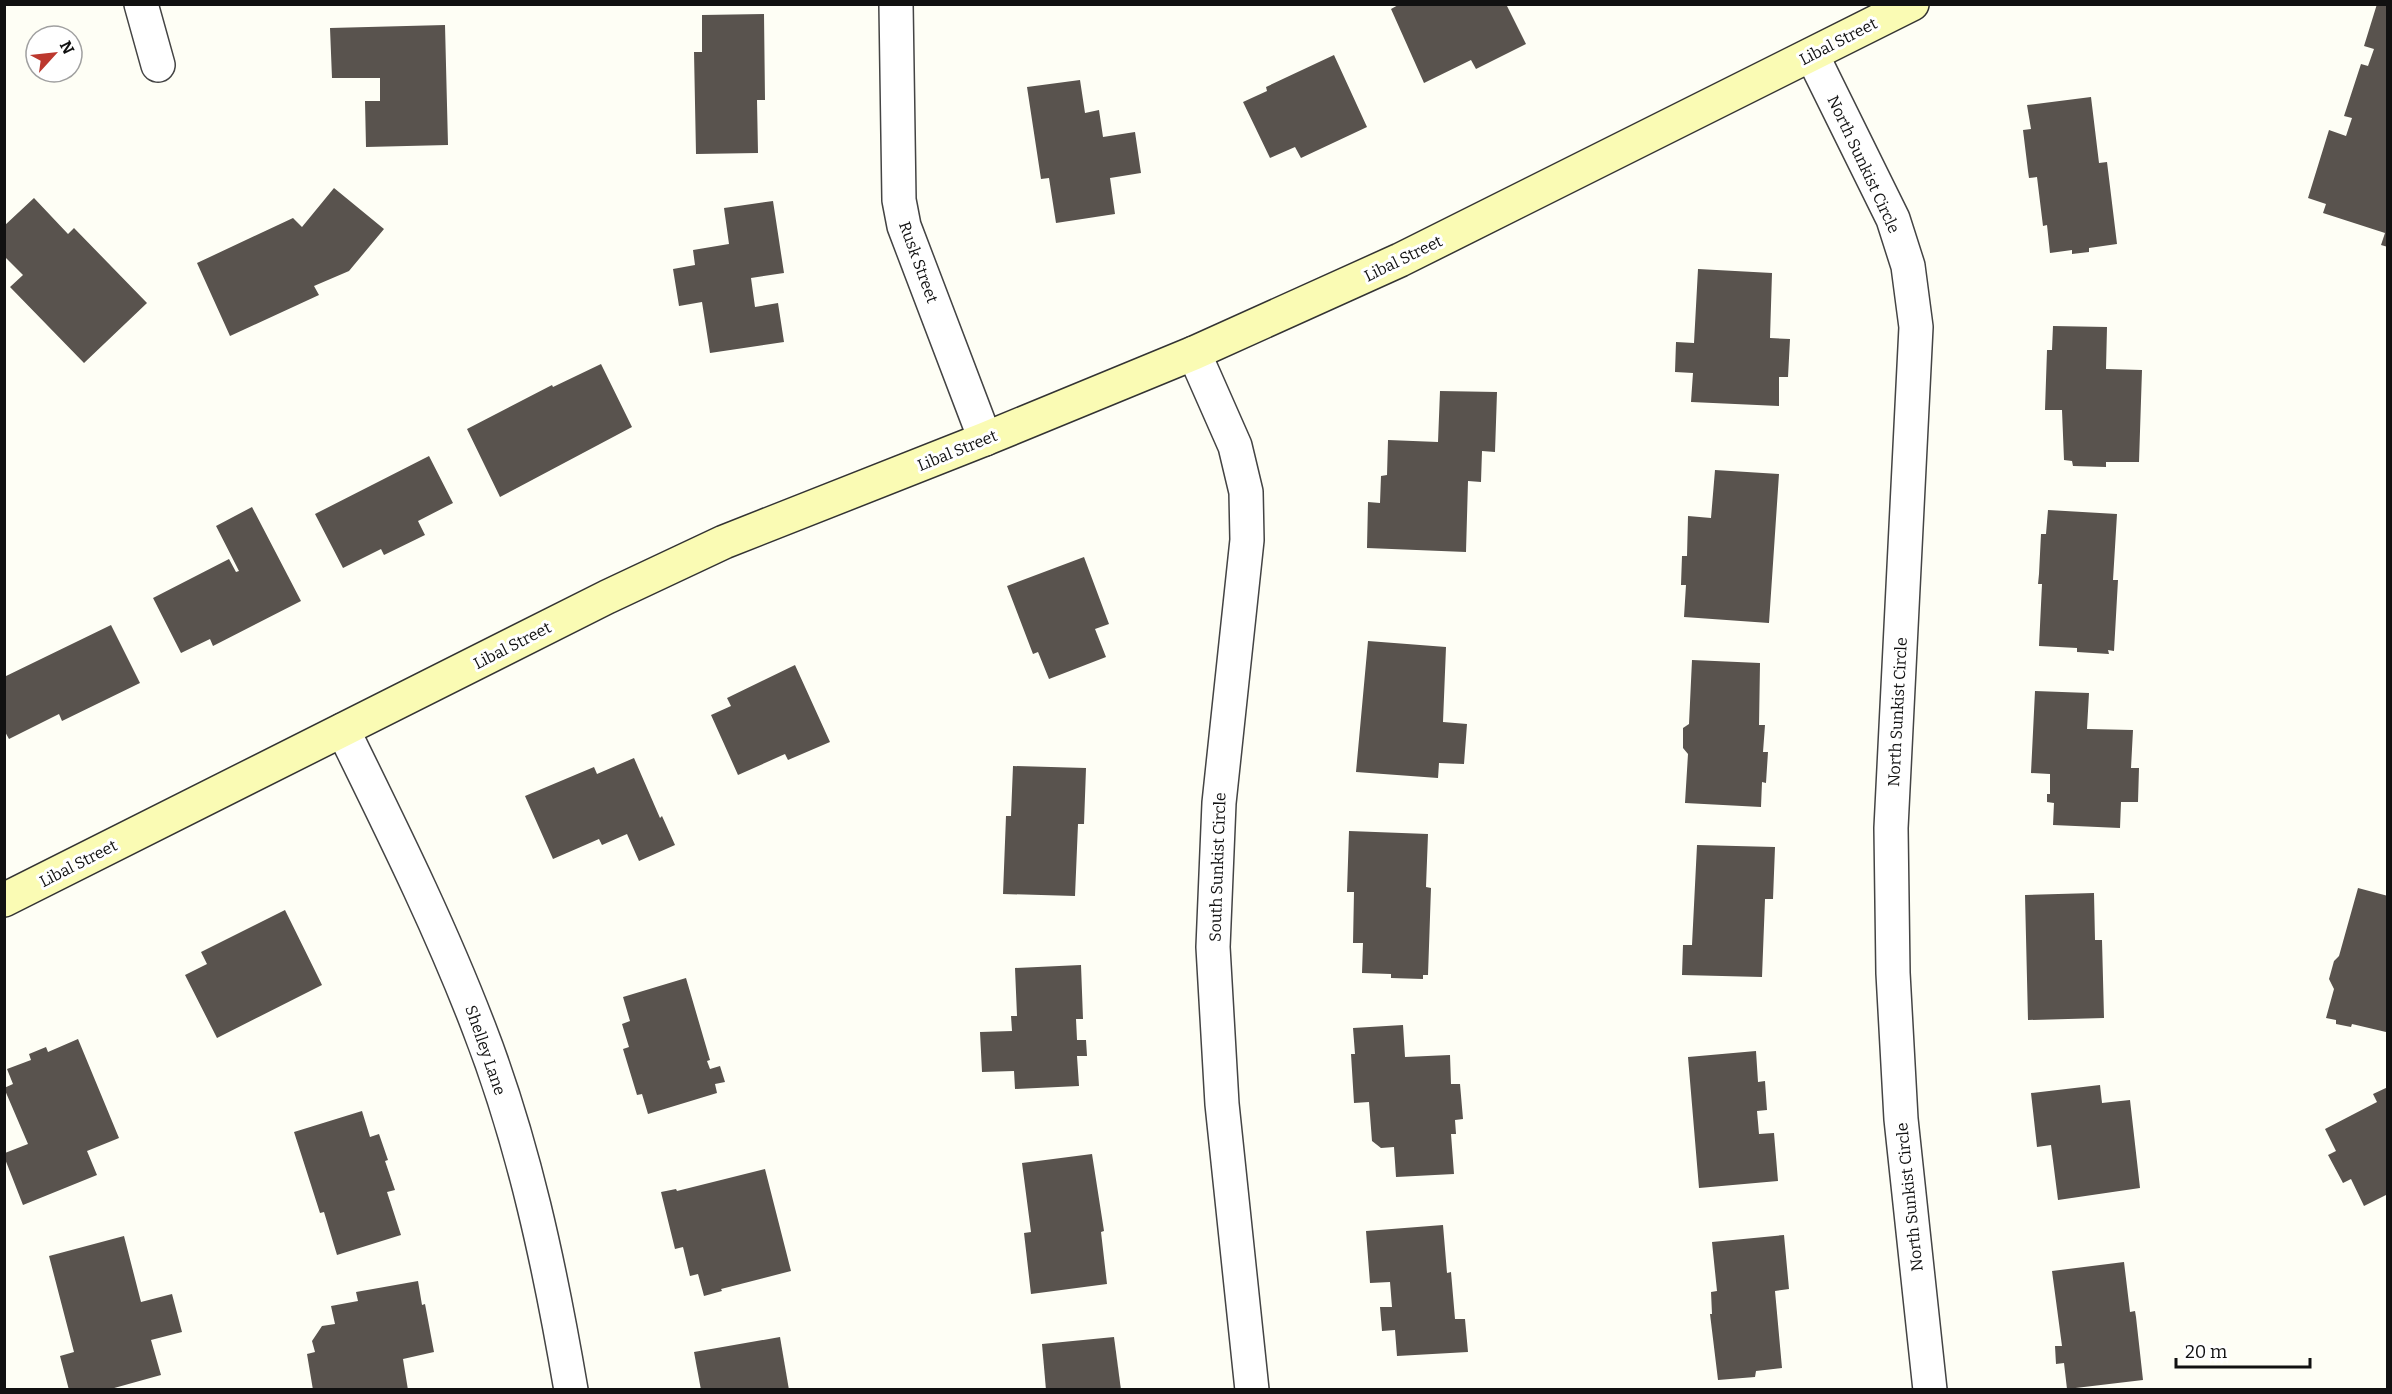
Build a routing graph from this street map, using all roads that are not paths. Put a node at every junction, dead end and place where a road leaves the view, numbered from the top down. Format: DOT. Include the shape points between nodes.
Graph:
graph roads {
  1 [pos="141,4"];
  2 [pos="896,4"];
  3 [pos="1912,4"];
  4 [pos="1812,55"];
  5 [pos="158,65"];
  6 [pos="1194,353"];
  7 [pos="985,439"];
  8 [pos="343,730"];
  9 [pos="4,900"];
  10 [pos="571,1389"];
  11 [pos="1252,1389"];
  12 [pos="1930,1389"];
  1 -- 5 [label="street"];
  2 -- 7 [label="street, Rusk Street" via="899,200 904,226"];
  3 -- 4 [label="street, Libal Street"];
  4 -- 6 [label="street, Libal Street" via="1400,260"];
  4 -- 12 [label="street, North Sunkist Circle" via="1893,219 1908,266 1916,327 1892,828 1892,951 1900,1119"];
  6 -- 7 [label="street, Libal Street"];
  6 -- 11 [label="street, South Sunkist Circle" via="1235,446 1246,492 1247,540 1219,803 1213,947 1222,1104"];
  7 -- 8 [label="street, Libal Street" via="724,542"];
  8 -- 9 [label="street, Libal Street"];
  8 -- 10 [label="street, Shelley Lane" via="430,907 480,1030 524,1167 553,1285"];
}
